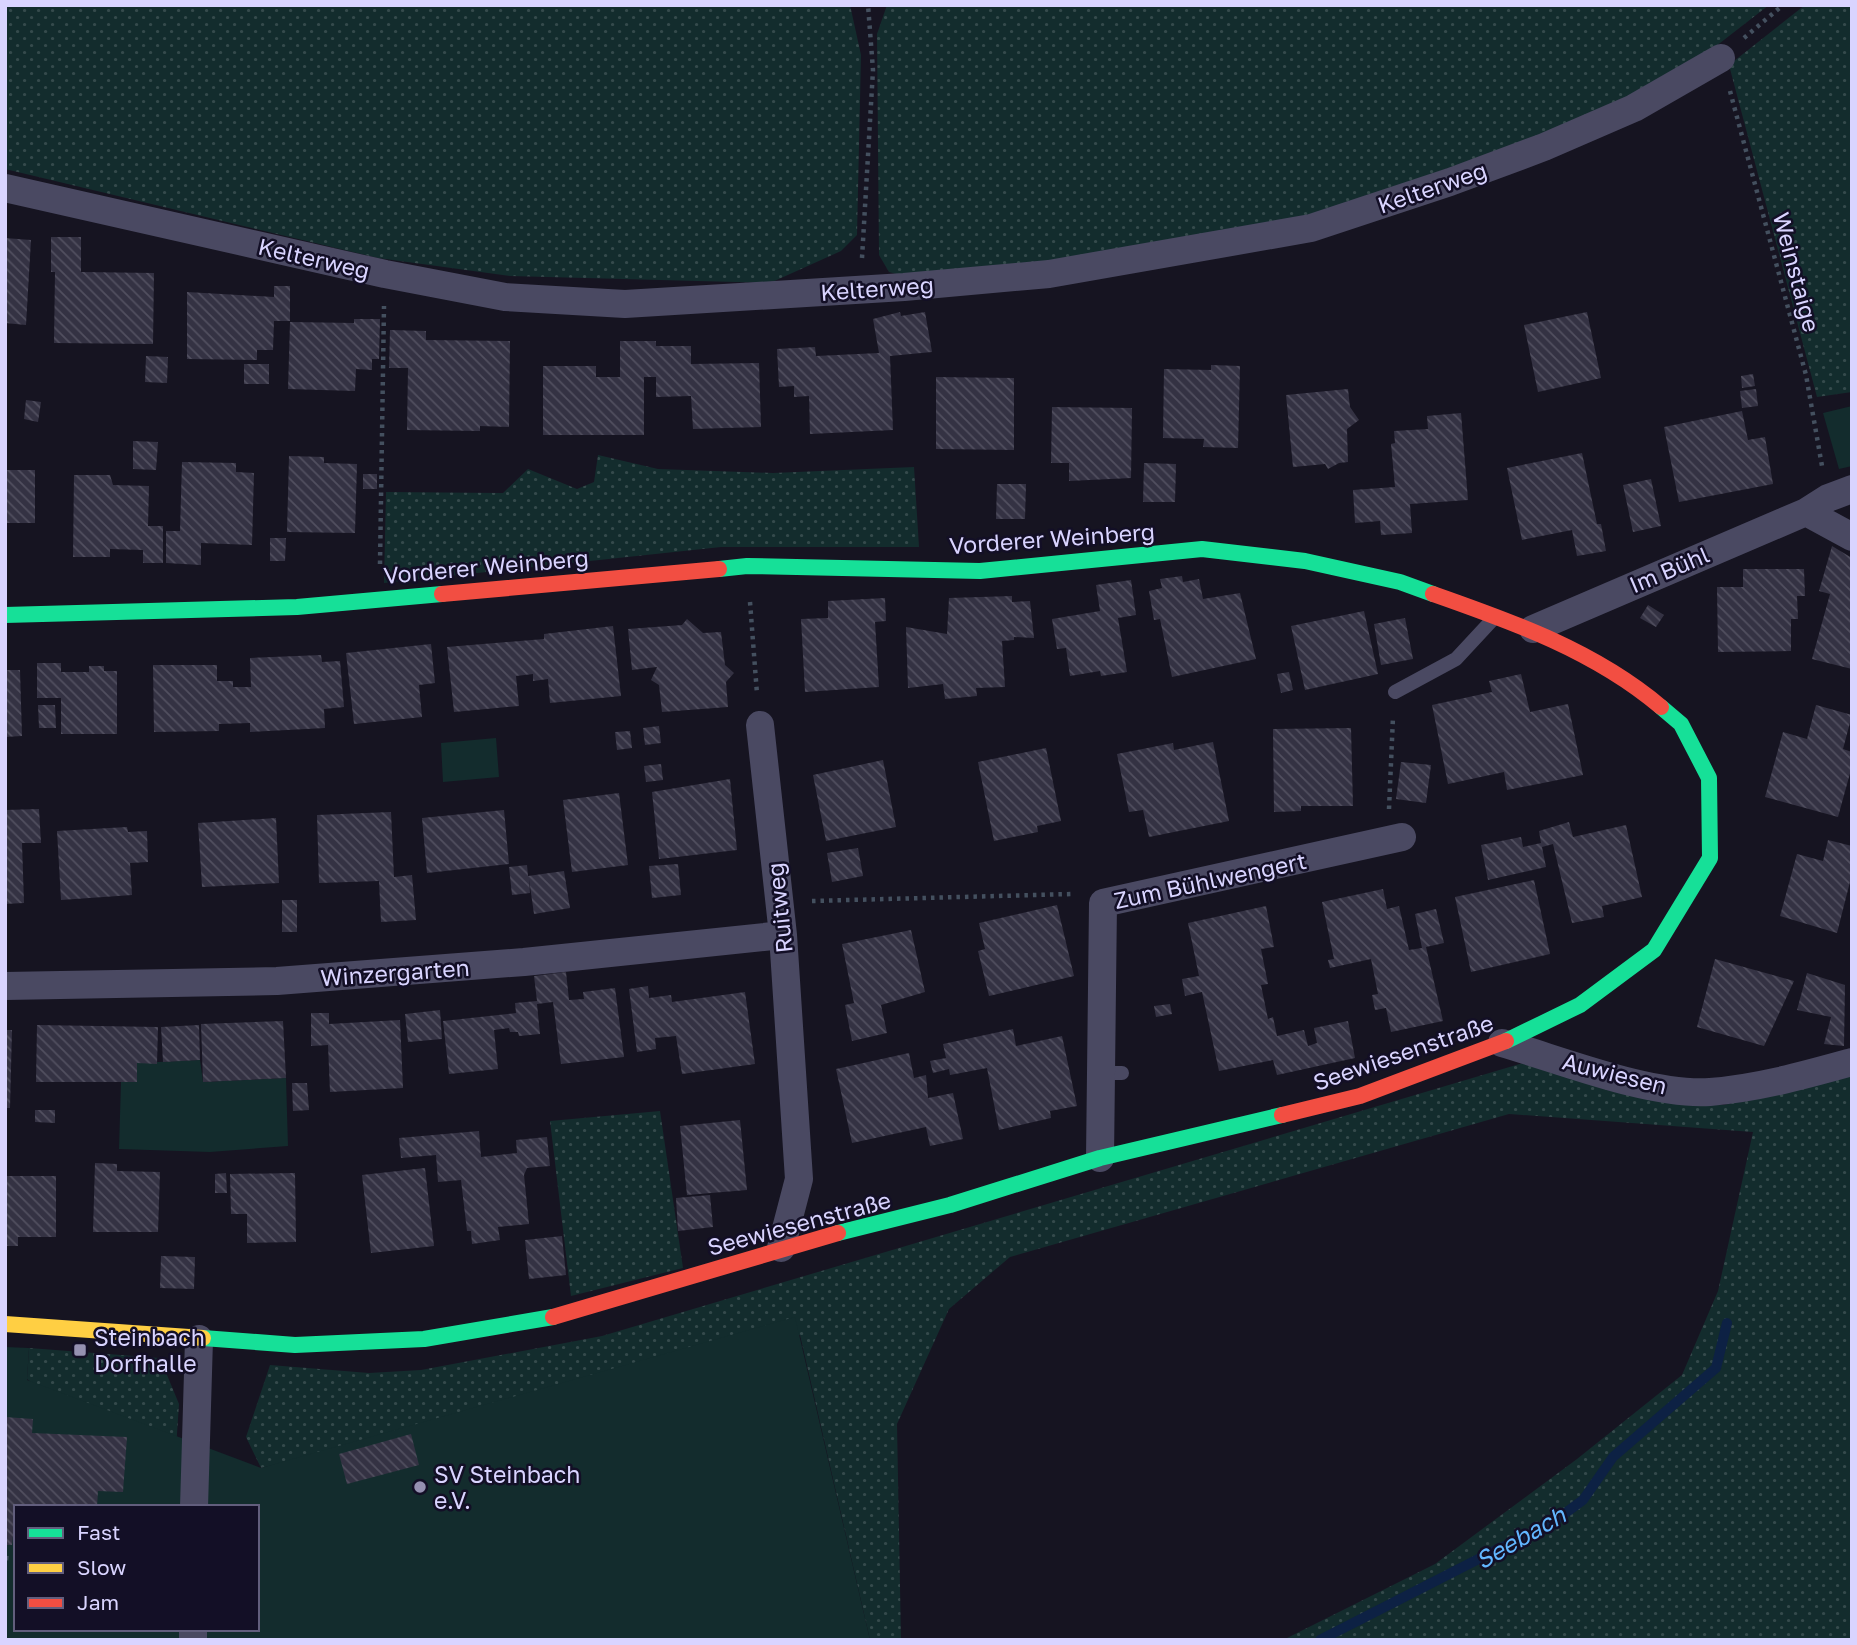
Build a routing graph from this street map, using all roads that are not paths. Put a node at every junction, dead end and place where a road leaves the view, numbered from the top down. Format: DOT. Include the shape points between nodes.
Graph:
graph roads {
  1 [pos="1721,58"];
  2 [pos="5,188"];
  3 [pos="1829,500"];
  4 [pos="1852,537"];
  5 [pos="5,615"];
  6 [pos="1496,616"];
  7 [pos="1533,629"];
  8 [pos="1395,692"];
  9 [pos="760,725"];
  10 [pos="1402,837"];
  11 [pos="783,935"];
  12 [pos="5,986"];
  13 [pos="1580,1005"];
  14 [pos="1502,1043"];
  15 [pos="1852,1062"];
  16 [pos="1100,1158"];
  17 [pos="781,1248"];
  18 [pos="5,1324"];
  19 [pos="199,1339"];
  20 [pos="188,1504"];
  1 -- 2 [label="street, Kelterweg" via="1634,108 1544,147 1311,228 1049,274 856,290 625,304 505,297"];
  3 -- 4 [label="street"];
  3 -- 7 [label="street, Im Bühl"];
  5 -- 6 [label="street, Vorderer Weinberg" via="297,607 747,566 980,571 1202,549 1306,561 1399,582"];
  6 -- 7 [label="street, Vorderer Weinberg"];
  6 -- 8 [label="lane" via="1456,659"];
  7 -- 13 [label="street, Vorderer Weinberg" via="1616,665 1681,724 1709,778 1710,858 1654,950"];
  9 -- 11 [label="street, Ruitweg"];
  10 -- 16 [label="street, Zum Bühlwengert" via="1103,903 1112,1073"];
  11 -- 12 [label="street, Winzergarten" via="277,981"];
  11 -- 17 [label="street, Ruitweg" via="799,1179"];
  13 -- 14 [label="street, Seewiesenstraße"];
  14 -- 15 [label="street, Auwiesen" via="1579,1073 1708,1092 1780,1082"];
  14 -- 16 [label="street, Seewiesenstraße" via="1360,1096"];
  16 -- 17 [label="street, Seewiesenstraße" via="888,1229"];
  17 -- 19 [label="street, Seewiesenstraße" via="568,1315 424,1339 295,1345"];
  18 -- 19 [label="street, Seewiesenstraße"];
  19 -- 20 [label="street"];
}
